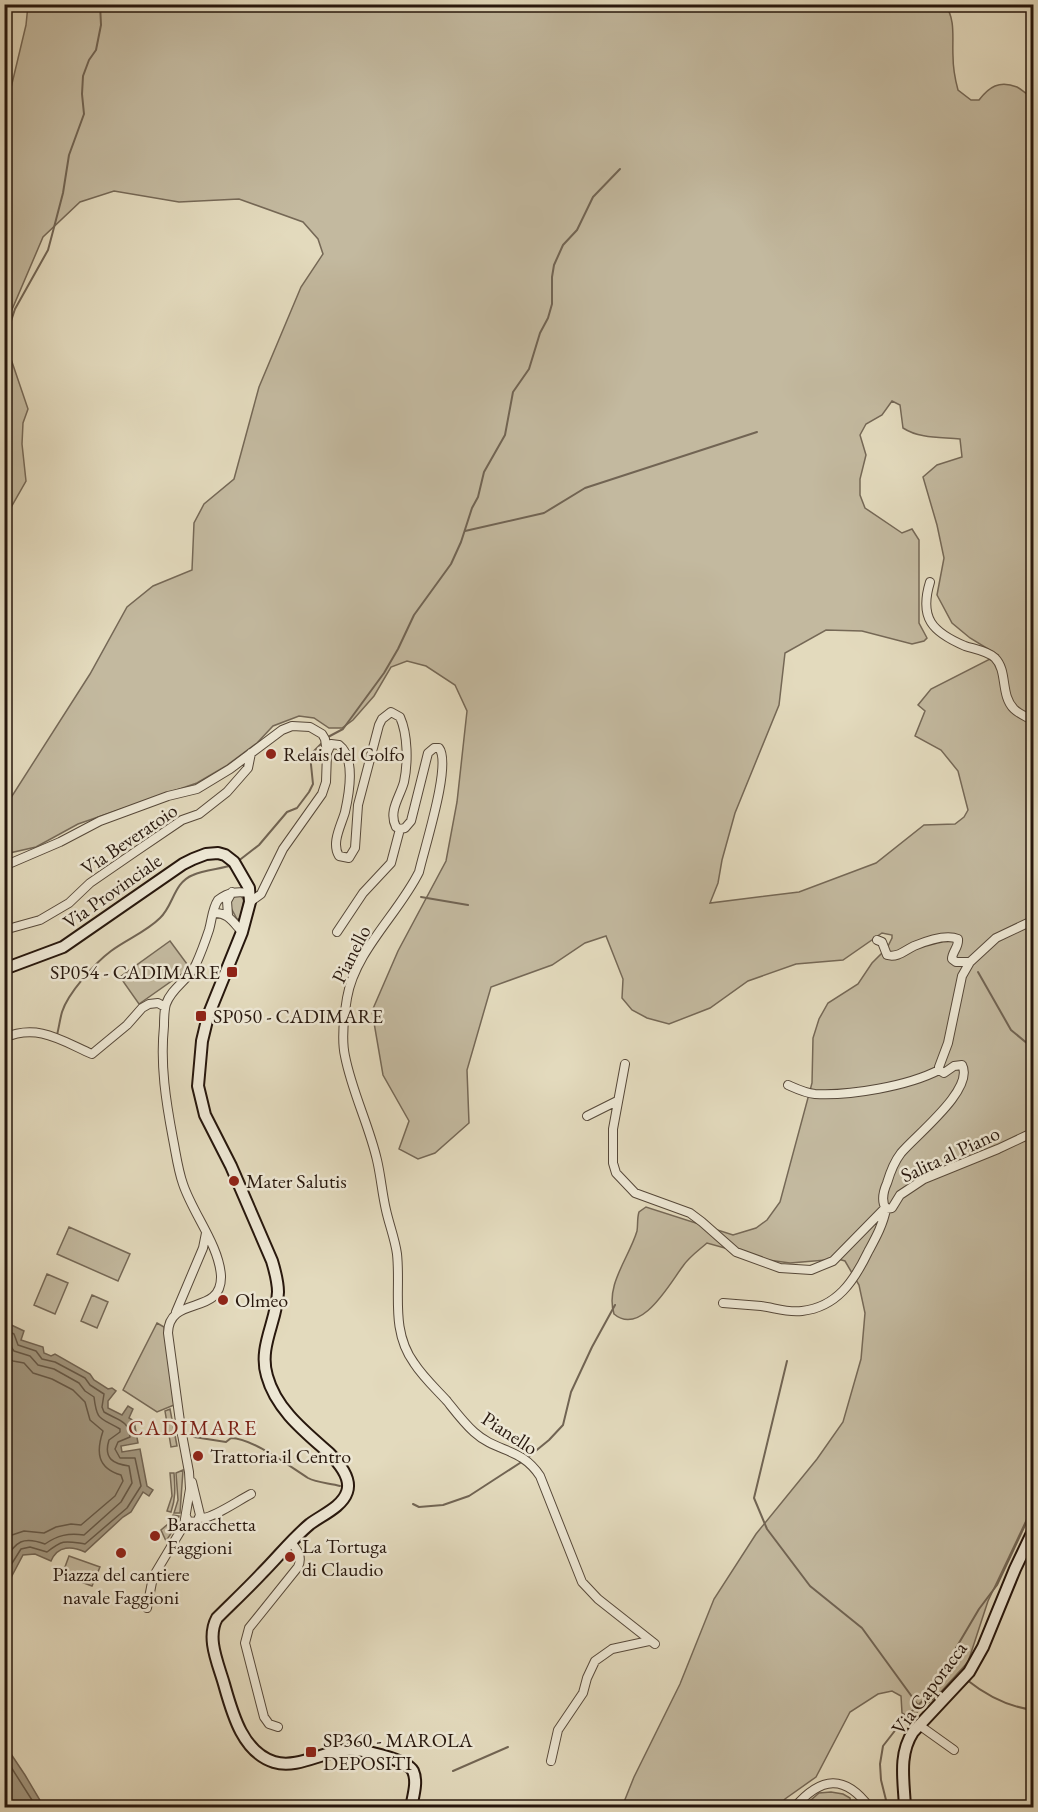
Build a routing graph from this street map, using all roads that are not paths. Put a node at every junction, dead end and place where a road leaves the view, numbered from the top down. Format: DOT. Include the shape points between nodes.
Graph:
graph roads {
  1 [pos="930,582"];
  2 [pos="1034,721"];
  3 [pos="251,753"];
  4 [pos="327,753"];
  5 [pos="400,829"];
  6 [pos="4,866"];
  7 [pos="232,892"];
  8 [pos="250,897"];
  9 [pos="213,913"];
  10 [pos="228,915"];
  11 [pos="1034,920"];
  12 [pos="4,930"];
  13 [pos="242,933"];
  14 [pos="337,933"];
  15 [pos="877,940"];
  16 [pos="970,962"];
  17 [pos="4,969"];
  18 [pos="165,1006"];
  19 [pos="4,1038"];
  20 [pos="625,1064"];
  21 [pos="939,1070"];
  22 [pos="788,1085"];
  23 [pos="617,1101"];
  24 [pos="586,1116"];
  25 [pos="1034,1132"];
  26 [pos="886,1209"];
  27 [pos="206,1232"];
  28 [pos="723,1303"];
  29 [pos="176,1312"];
  30 [pos="189,1472"];
  31 [pos="251,1494"];
  32 [pos="200,1515"];
  33 [pos="186,1516"];
  34 [pos="1034,1529"];
  35 [pos="291,1542"];
  36 [pos="147,1608"];
  37 [pos="920,1725"];
  38 [pos="278,1727"];
  39 [pos="954,1750"];
  40 [pos="550,1761"];
  41 [pos="411,1808"];
  42 [pos="794,1808"];
  43 [pos="870,1808"];
  44 [pos="905,1808"];
  1 -- 2 [label="street" via="925,603 932,625 965,646 992,655 1000,666 1008,701"];
  3 -- 4 [label="street" via="282,730 302,726 322,734"];
  3 -- 6 [label="street" via="197,789 100,821"];
  3 -- 12 [label="street, Via Beveratoio" via="248,768 227,792 199,814 182,820 126,858 69,903 40,920"];
  4 -- 5 [label="street" via="331,744 339,745 349,764 346,803 335,845 339,856 349,858 355,848 358,805 379,725 391,711 400,717 405,735 404,780 392,815"];
  4 -- 8 [label="street" via="322,794 283,849 261,894"];
  5 -- 14 [label="street" via="391,863 363,893"];
  5 -- 40 [label="street, Pianello" via="411,821 428,753 439,748 444,760 442,780 419,872 356,972 347,996 344,1038 345,1055 377,1160 397,1251 400,1338 415,1365 474,1432 532,1464 582,1582 652,1642 612,1649 595,1661 583,1693 558,1730"];
  7 -- 8 [label="street"];
  7 -- 9 [label="street" via="218,900"];
  7 -- 10 [label="street" via="227,901"];
  8 -- 13 [label="main road"];
  8 -- 17 [label="main road, Via Provinciale" via="237,866 225,855 206,854 183,864 63,947"];
  9 -- 10 [label="street"];
  9 -- 18 [label="street" via="194,968"];
  10 -- 13 [label="street"];
  11 -- 16 [label="street" via="996,938"];
  13 -- 35 [label="main road" via="208,1016 199,1068 200,1099 276,1275 277,1305 266,1344 267,1378 282,1407 345,1473 348,1489 343,1500"];
  15 -- 16 [label="street" via="882,942 887,956 893,957 915,945 952,936 958,942 952,954 954,961"];
  16 -- 21 [label="street" via="962,976"];
  18 -- 19 [label="street" via="158,1003 142,1008 92,1054 46,1034 21,1031"];
  18 -- 27 [label="street" via="165,1100 182,1183"];
  20 -- 23 [label="street, Salita al Piano"];
  21 -- 22 [label="street" via="910,1082 845,1093 813,1094"];
  21 -- 26 [label="street, Salita al Piano" via="944,1073 962,1065 964,1076 954,1097 899,1156 883,1194"];
  23 -- 24 [label="street"];
  23 -- 26 [label="street, Salita al Piano" via="613,1129 616,1173 635,1193 690,1213 736,1252 780,1268 811,1270 825,1266"];
  25 -- 26 [label="street, Salita al Piano" via="924,1179"];
  26 -- 28 [label="street" via="855,1278 827,1305 788,1311"];
  27 -- 29 [label="street"];
  27 -- 29 [label="street" via="219,1263 218,1290 199,1305"];
  29 -- 30 [label="street" via="168,1333"];
  30 -- 32 [label="street"];
  30 -- 33 [label="street"];
  31 -- 32 [label="street" via="213,1516"];
  32 -- 33 [label="street" via="192,1523"];
  33 -- 36 [label="street" via="153,1577"];
  34 -- 37 [label="main road, Via Caporacca" via="969,1672"];
  35 -- 38 [label="street" via="300,1554 298,1567 249,1628 245,1643 264,1717"];
  35 -- 41 [label="main road" via="213,1625 213,1646 244,1738 275,1762 296,1763 349,1750 400,1761 412,1770 415,1780"];
  37 -- 39 [label="street"];
  37 -- 44 [label="main road, Via Caporacca" via="907,1741 903,1755"];
  42 -- 43 [label="street" via="817,1788 834,1782 848,1785"];
}
